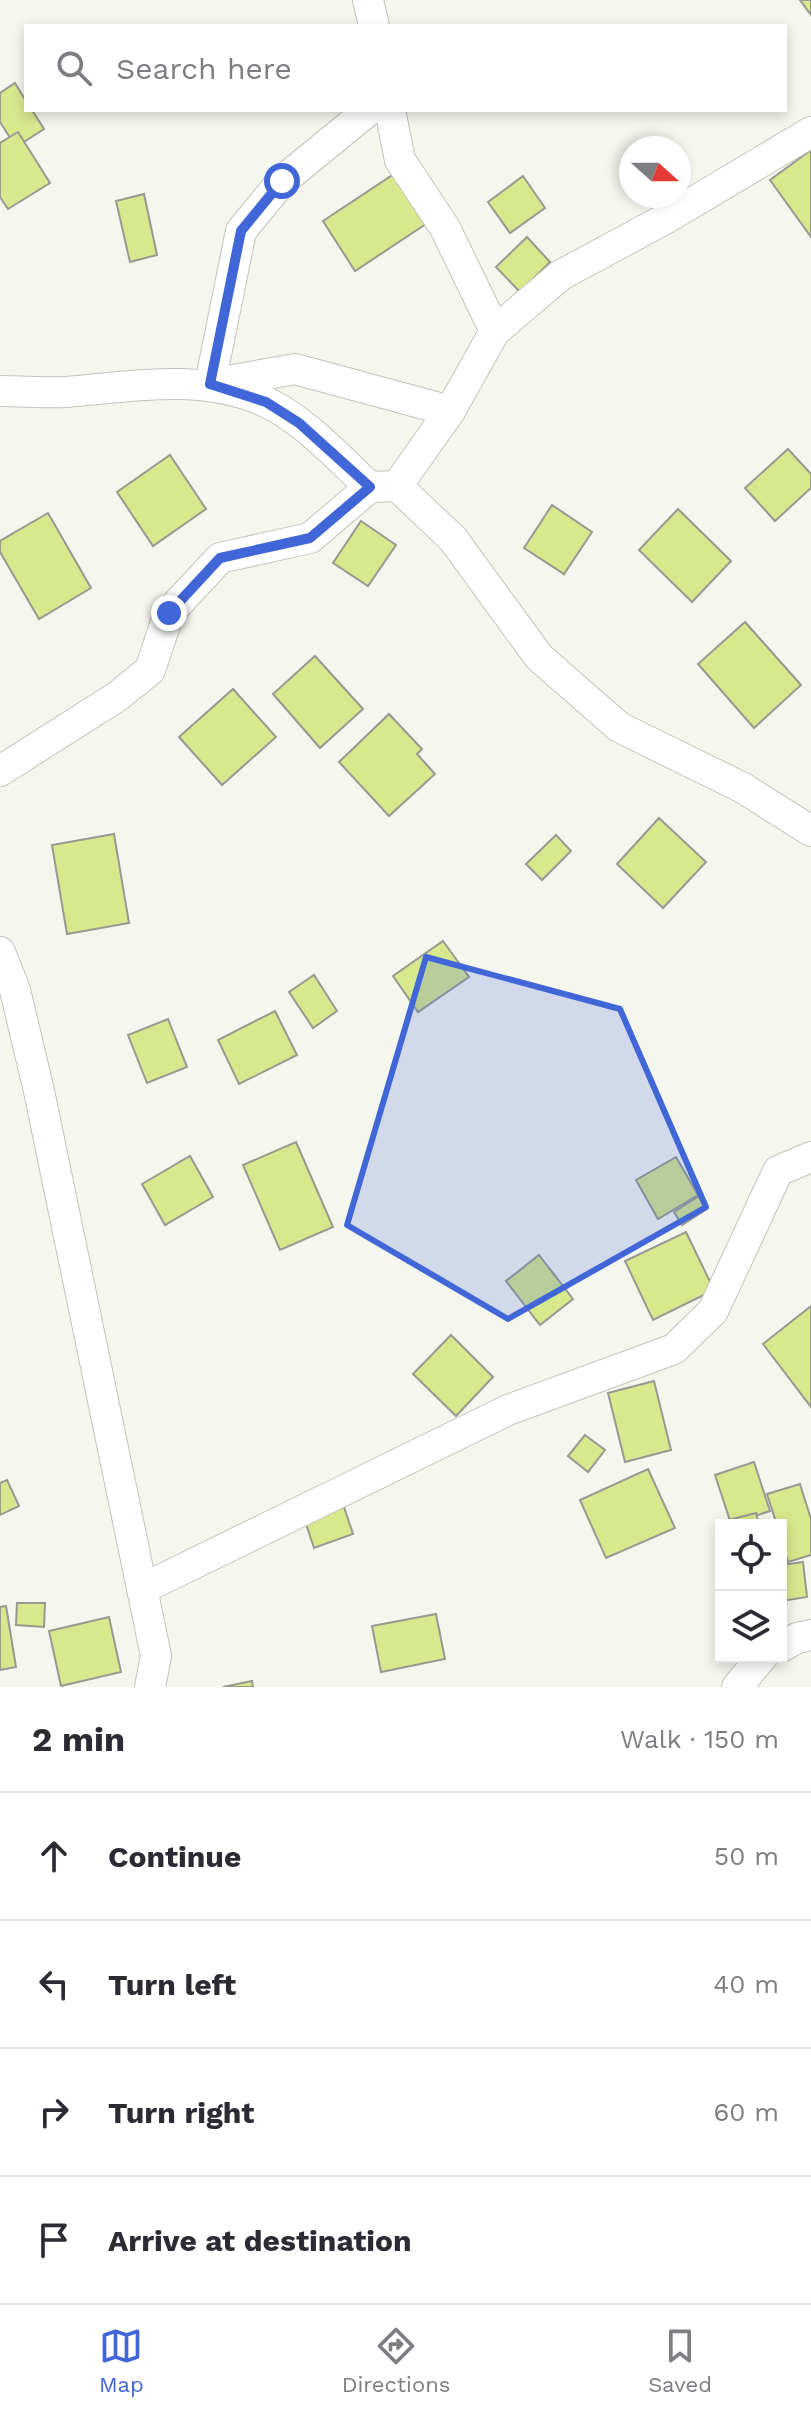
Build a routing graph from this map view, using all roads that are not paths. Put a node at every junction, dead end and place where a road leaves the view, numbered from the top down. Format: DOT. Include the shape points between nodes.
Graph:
graph roads {
  1 [pos="368,0"];
  2 [pos="374,24"];
  3 [pos="367,112"];
  4 [pos="390,112"];
  5 [pos="811,132"];
  6 [pos="495,331"];
  7 [pos="210,384"];
  8 [pos="0,391"];
  9 [pos="450,411"];
  10 [pos="384,487"];
  11 [pos="0,771"];
  12 [pos="811,831"];
  13 [pos="0,952"];
  14 [pos="811,1157"];
  15 [pos="142,1589"];
  16 [pos="811,1635"];
  17 [pos="787,1644"];
  18 [pos="757,1663"];
  19 [pos="150,1687"];
  20 [pos="737,1687"];
  1 -- 2 [label="street"];
  3 -- 7 [label="street" via="282,181 241,231"];
  4 -- 6 [label="street" via="400,160 445,228"];
  5 -- 6 [label="street" via="561,275"];
  6 -- 9 [label="street"];
  7 -- 8 [label="street"];
  7 -- 9 [label="street" via="295,369"];
  7 -- 10 [label="street" via="266,402"];
  9 -- 10 [label="street"];
  10 -- 11 [label="street" via="310,538 220,558 169,613 150,670"];
  10 -- 12 [label="street" via="453,539 539,657 619,727 743,788"];
  13 -- 15 [label="street" via="15,990 39,1091"];
  14 -- 15 [label="street" via="778,1171 713,1311 674,1349 508,1410"];
  15 -- 19 [label="street" via="156,1656"];
  16 -- 17 [label="street"];
  18 -- 20 [label="street"];
}
